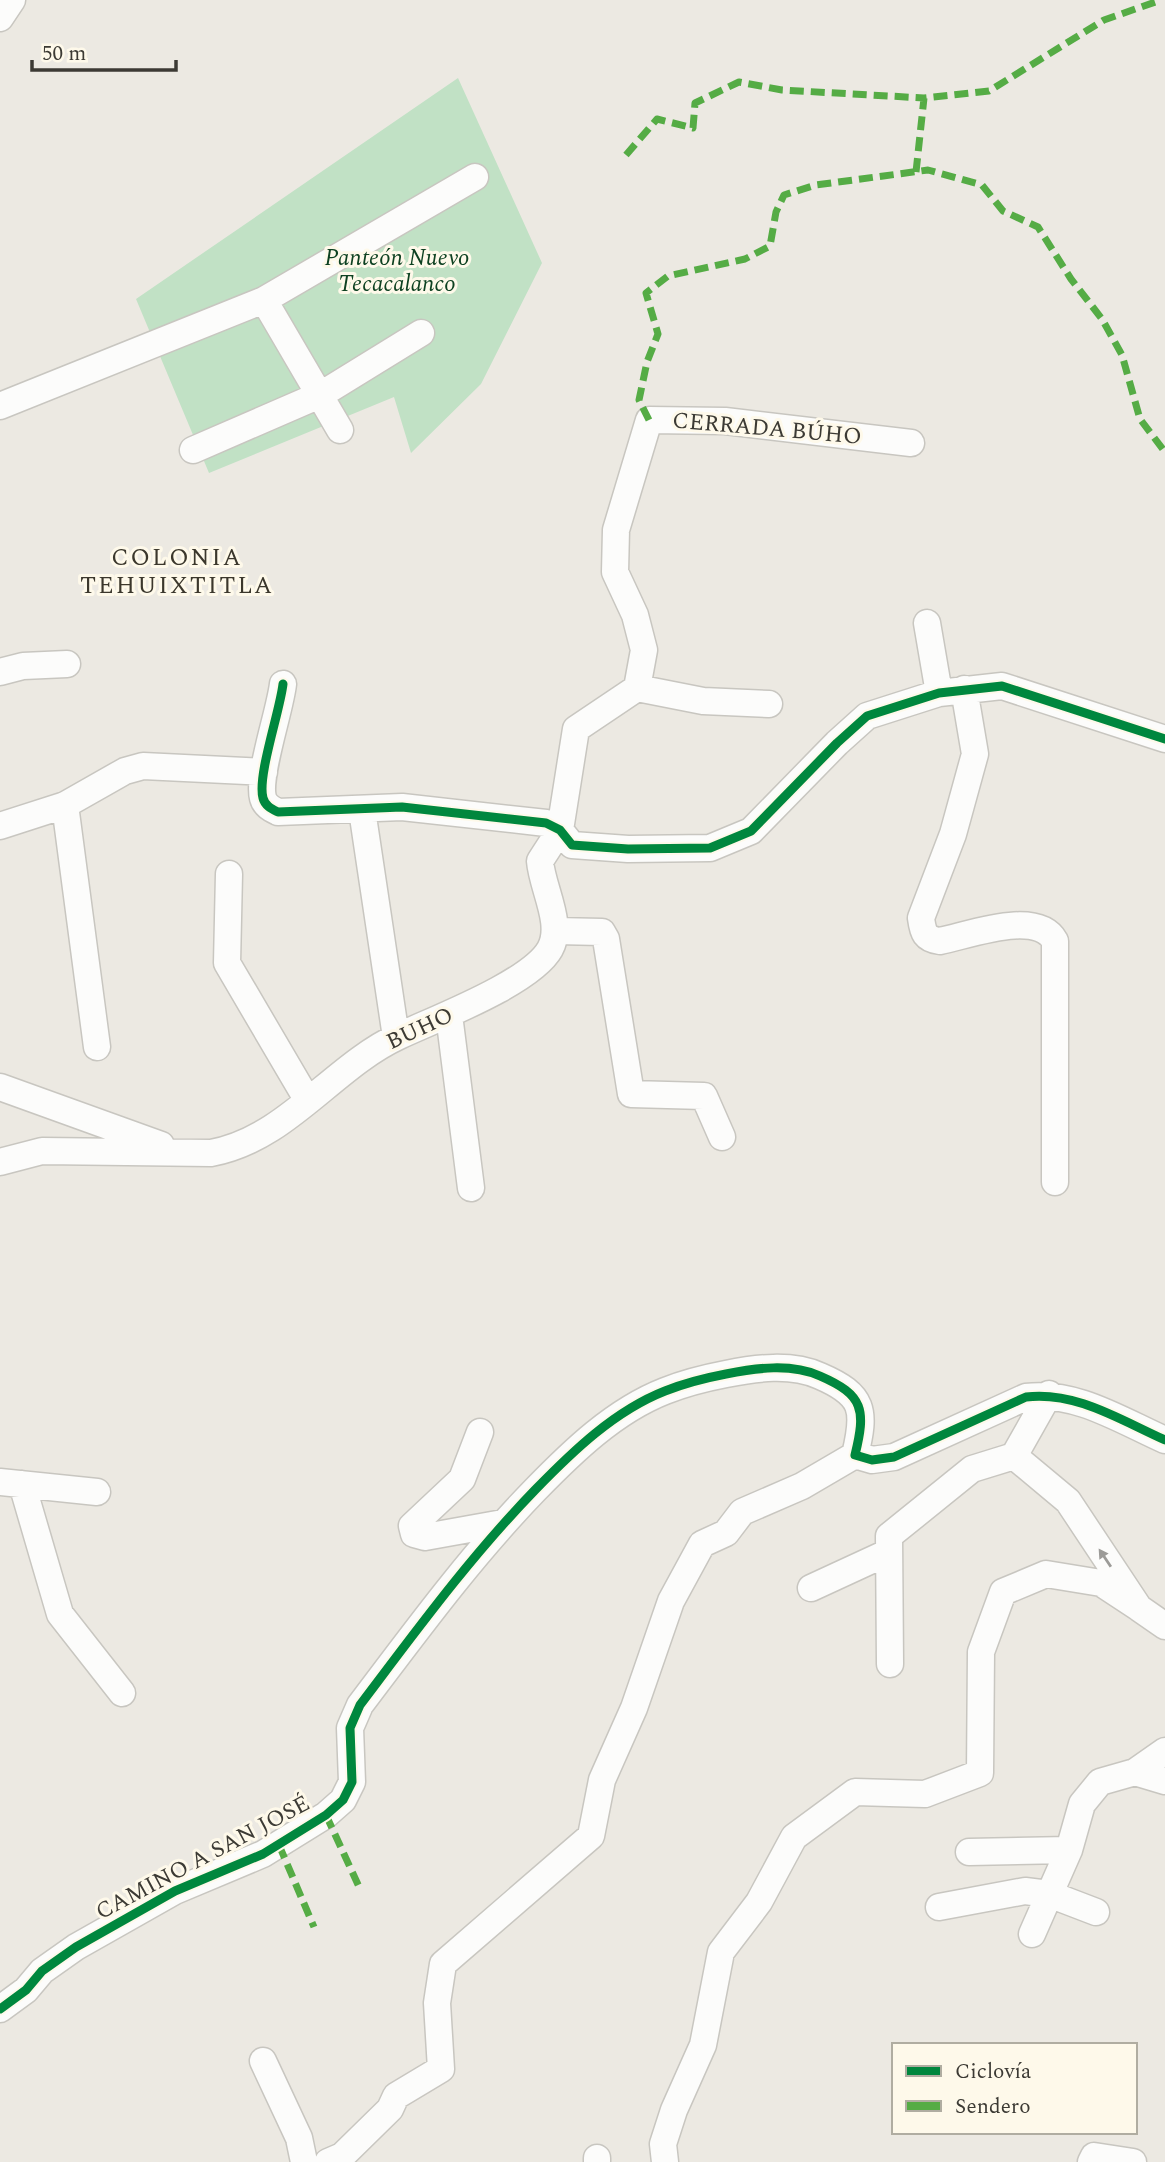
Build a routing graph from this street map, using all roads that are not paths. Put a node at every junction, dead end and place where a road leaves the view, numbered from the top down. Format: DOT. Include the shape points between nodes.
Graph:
graph roads {
  1 [pos="12,0"];
  2 [pos="0,18"];
  3 [pos="475,177"];
  4 [pos="264,300"];
  5 [pos="421,333"];
  6 [pos="322,394"];
  7 [pos="0,406"];
  8 [pos="340,430"];
  9 [pos="911,443"];
  10 [pos="192,450"];
  11 [pos="927,623"];
  12 [pos="66,664"];
  13 [pos="0,672"];
  14 [pos="283,684"];
  15 [pos="637,688"];
  16 [pos="952,691"];
  17 [pos="769,704"];
  18 [pos="1165,739"];
  19 [pos="264,772"];
  20 [pos="65,805"];
  21 [pos="362,810"];
  22 [pos="0,826"];
  23 [pos="560,830"];
  24 [pos="229,874"];
  25 [pos="556,931"];
  26 [pos="449,1015"];
  27 [pos="396,1037"];
  28 [pos="97,1047"];
  29 [pos="0,1087"];
  30 [pos="308,1101"];
  31 [pos="722,1137"];
  32 [pos="179,1152"];
  33 [pos="0,1162"];
  34 [pos="1055,1182"];
  35 [pos="471,1188"];
  36 [pos="1049,1394"];
  37 [pos="480,1432"];
  38 [pos="1165,1440"];
  39 [pos="855,1455"];
  40 [pos="1014,1456"];
  41 [pos="11,1483"];
  42 [pos="97,1492"];
  43 [pos="503,1523"];
  44 [pos="889,1552"];
  45 [pos="811,1588"];
  46 [pos="1139,1608"];
  47 [pos="1165,1626"];
  48 [pos="890,1664"];
  49 [pos="122,1693"];
  50 [pos="1165,1751"];
  51 [pos="1135,1772"];
  52 [pos="1165,1781"];
  53 [pos="1069,1850"];
  54 [pos="969,1852"];
  55 [pos="1049,1894"];
  56 [pos="939,1908"];
  57 [pos="1096,1912"];
  58 [pos="1032,1934"];
  59 [pos="0,2009"];
  60 [pos="263,2062"];
  61 [pos="304,2162"];
  62 [pos="328,2162"];
  63 [pos="664,2162"];
  64 [pos="1091,2162"];
  65 [pos="1133,2162"];
  1 -- 2 [label="street"];
  3 -- 4 [label="street"];
  4 -- 6 [label="street"];
  4 -- 7 [label="street"];
  5 -- 6 [label="street"];
  6 -- 8 [label="street"];
  6 -- 10 [label="street"];
  9 -- 15 [label="street, CERRADA BÚHO" via="725,422 649,420 616,530 615,572 635,615 644,650"];
  11 -- 16 [label="street"];
  12 -- 13 [label="street"];
  14 -- 19 [label="street"];
  15 -- 17 [label="street" via="703,701"];
  15 -- 23 [label="street" via="576,729"];
  16 -- 18 [label="street" via="1002,686"];
  16 -- 23 [label="street" via="867,716 751,831 710,848 572,845"];
  16 -- 34 [label="street" via="975,754 953,834 921,918 923,933 940,941 1018,924 1050,932 1055,941"];
  19 -- 20 [label="street" via="143,766 125,771"];
  19 -- 21 [label="street" via="263,798 278,812"];
  20 -- 22 [label="street"];
  20 -- 28 [label="street"];
  21 -- 23 [label="street" via="402,807 546,823"];
  21 -- 27 [label="street"];
  23 -- 25 [label="street" via="540,862"];
  24 -- 30 [label="street" via="227,963"];
  25 -- 26 [label="street, BUHO" via="550,950 534,966"];
  25 -- 31 [label="street" via="593,929 606,939 631,1094 704,1096"];
  26 -- 27 [label="street, BUHO"];
  26 -- 35 [label="street"];
  27 -- 30 [label="street, BUHO"];
  29 -- 32 [label="street"];
  30 -- 32 [label="street, BUHO" via="230,1150"];
  32 -- 33 [label="street, BUHO" via="42,1151"];
  36 -- 38 [label="street" via="1075,1399"];
  36 -- 39 [label="street" via="1026,1397 894,1457 872,1460"];
  36 -- 40 [label="street"];
  37 -- 43 [label="street" via="462,1479 412,1526 414,1534"];
  39 -- 43 [label="street, CAMINO A SAN JOSÉ" via="862,1427 860,1410 847,1388 811,1372 760,1367 663,1391 596,1433"];
  39 -- 62 [label="street" via="802,1486 742,1512 726,1534 702,1544 671,1601 634,1707 602,1780 591,1836 443,1964 438,2003 441,2069 396,2096 390,2109 342,2156"];
  40 -- 44 [label="street" via="972,1469 889,1536"];
  46 -- 40 [label="street, one-way" via="1068,1501"];
  41 -- 42 [label="street"];
  41 -- 49 [label="street" via="60,1615"];
  43 -- 59 [label="street, CAMINO A SAN JOSÉ" via="463,1567 360,1705 351,1728 352,1782 343,1800 279,1845 175,1892 76,1947"];
  44 -- 45 [label="street"];
  44 -- 48 [label="street"];
  46 -- 47 [label="street"];
  46 -- 63 [label="street" via="1101,1583 1046,1574 1003,1592 981,1652 980,1773 925,1794 855,1792 794,1837 759,1902 721,1952 703,2045 674,2110 663,2144"];
  50 -- 51 [label="street"];
  51 -- 52 [label="street"];
  51 -- 53 [label="street" via="1100,1782 1082,1804"];
  53 -- 54 [label="street"];
  53 -- 55 [label="street"];
  55 -- 56 [label="street" via="1025,1891"];
  55 -- 57 [label="street"];
  55 -- 58 [label="street"];
  60 -- 61 [label="street" via="299,2138"];
  64 -- 65 [label="street" via="1094,2156"];
}
